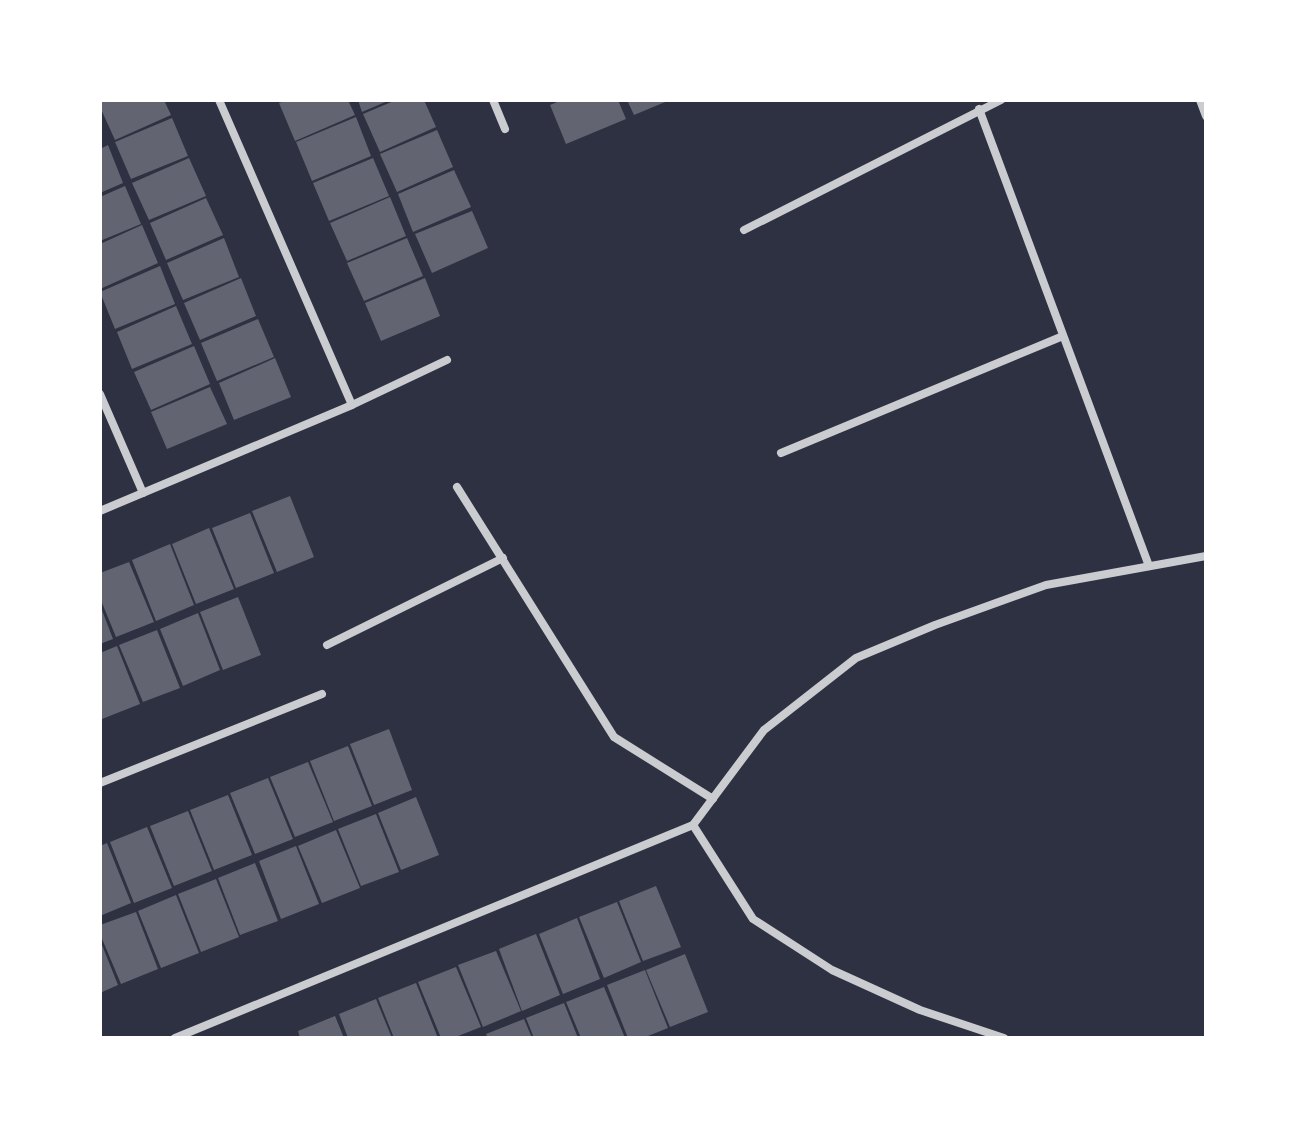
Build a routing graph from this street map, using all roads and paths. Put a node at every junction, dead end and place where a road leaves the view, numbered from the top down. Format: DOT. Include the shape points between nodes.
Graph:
graph roads {
  1 [pos="219,100"];
  2 [pos="493,100"];
  3 [pos="1001,100"];
  4 [pos="1200,100"];
  5 [pos="979,109"];
  6 [pos="1206,116"];
  7 [pos="505,129"];
  8 [pos="744,230"];
  9 [pos="1063,336"];
  10 [pos="447,360"];
  11 [pos="100,394"];
  12 [pos="352,405"];
  13 [pos="781,453"];
  14 [pos="457,487"];
  15 [pos="143,493"];
  16 [pos="100,511"];
  17 [pos="1206,556"];
  18 [pos="503,558"];
  19 [pos="1149,566"];
  20 [pos="327,645"];
  21 [pos="322,694"];
  22 [pos="100,783"];
  23 [pos="713,799"];
  24 [pos="693,825"];
  25 [pos="175,1038"];
  26 [pos="1004,1038"];
  1 -- 12 [label="street"];
  2 -- 7 [label="street"];
  3 -- 5 [label="street"];
  4 -- 6 [label="street"];
  5 -- 8 [label="street"];
  5 -- 9 [label="street"];
  9 -- 13 [label="street"];
  9 -- 19 [label="street"];
  10 -- 12 [label="street"];
  11 -- 15 [label="street"];
  12 -- 15 [label="street"];
  14 -- 18 [label="street"];
  15 -- 16 [label="street"];
  17 -- 19 [label="street"];
  18 -- 20 [label="street"];
  18 -- 23 [label="street" via="614,737"];
  19 -- 23 [label="street" via="1046,585 856,658 764,730"];
  21 -- 22 [label="street"];
  23 -- 24 [label="street"];
  24 -- 25 [label="street"];
  24 -- 26 [label="street" via="753,919 832,970 920,1010"];
}
